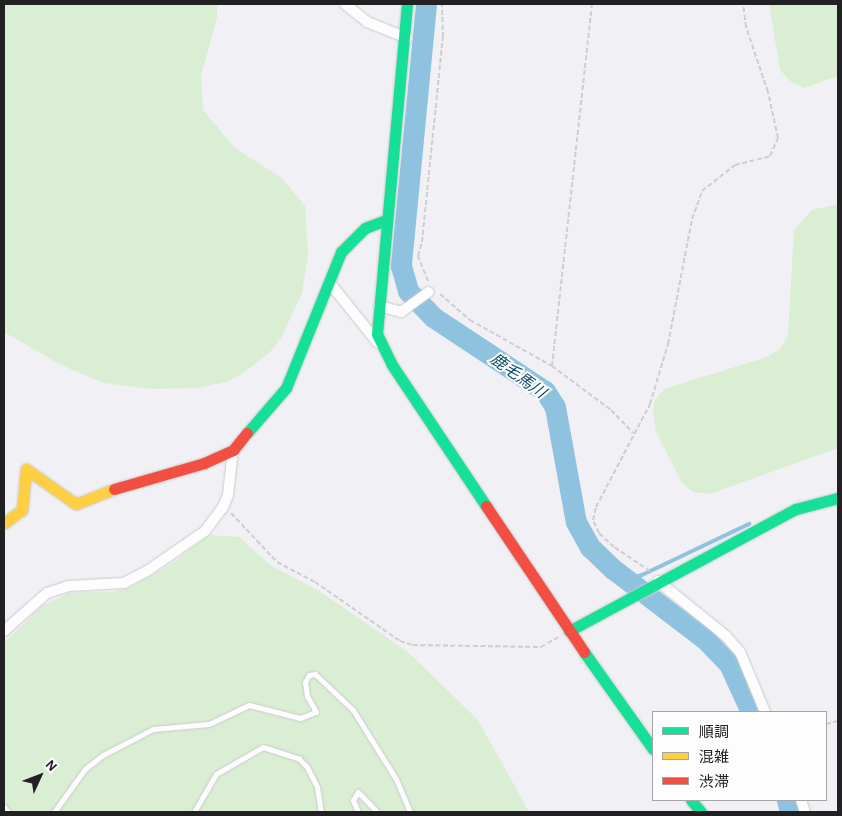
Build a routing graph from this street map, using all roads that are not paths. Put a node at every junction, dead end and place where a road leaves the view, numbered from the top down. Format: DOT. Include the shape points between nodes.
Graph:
graph roads {
  1 [pos="344,4"];
  2 [pos="407,4"];
  3 [pos="406,38"];
  4 [pos="386,220"];
  5 [pos="329,282"];
  6 [pos="431,290"];
  7 [pos="379,306"];
  8 [pos="383,349"];
  9 [pos="234,450"];
  10 [pos="838,498"];
  11 [pos="4,523"];
  12 [pos="654,579"];
  13 [pos="4,631"];
  14 [pos="569,631"];
  15 [pos="766,711"];
  16 [pos="652,748"];
  17 [pos="692,801"];
  18 [pos="4,807"];
  19 [pos="8,812"];
  20 [pos="54,812"];
  21 [pos="194,812"];
  22 [pos="321,812"];
  23 [pos="358,812"];
  24 [pos="378,812"];
  25 [pos="410,812"];
  26 [pos="701,812"];
  1 -- 3 [label="street" via="367,22"];
  2 -- 3 [label="street"];
  3 -- 4 [label="street"];
  4 -- 5 [label="street" via="353,237 341,252"];
  4 -- 7 [label="street"];
  5 -- 8 [label="street"];
  5 -- 9 [label="street" via="286,388"];
  6 -- 7 [label="street" via="408,310 401,312"];
  7 -- 8 [label="street" via="377,334"];
  8 -- 14 [label="street"];
  9 -- 11 [label="street" via="204,463 123,486 76,504 26,469 22,510"];
  9 -- 13 [label="street" via="228,495 205,531 147,571 124,582 69,586 46,593"];
  10 -- 12 [label="street" via="796,509"];
  12 -- 14 [label="street"];
  12 -- 15 [label="street" via="726,636 740,652"];
  14 -- 16 [label="street"];
  17 -- 26 [label="street"];
  18 -- 19 [label="lane"];
  20 -- 25 [label="lane" via="85,769 103,755 153,729 209,724 249,704 300,718 316,712 307,696 305,682 309,675 315,674 353,710 396,779"];
  21 -- 22 [label="lane" via="216,774 263,747 299,759 307,767 317,787"];
  23 -- 24 [label="lane" via="353,800 358,792"];
}
